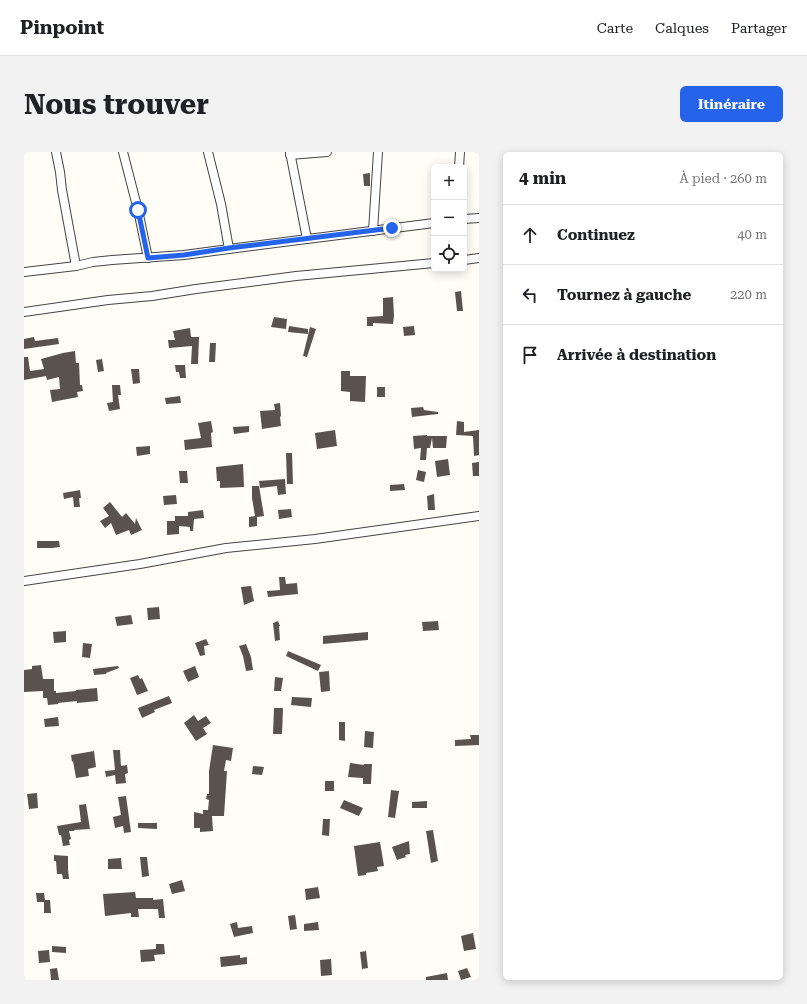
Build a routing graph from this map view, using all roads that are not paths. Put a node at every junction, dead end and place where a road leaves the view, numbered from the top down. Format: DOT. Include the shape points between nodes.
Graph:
graph roads {
  1 [pos="56,152"];
  2 [pos="123,152"];
  3 [pos="208,152"];
  4 [pos="327,152"];
  5 [pos="378,152"];
  6 [pos="460,152"];
  7 [pos="290,153"];
  8 [pos="459,164"];
  9 [pos="479,218"];
  10 [pos="467,219"];
  11 [pos="431,223"];
  12 [pos="373,231"];
  13 [pos="307,239"];
  14 [pos="229,248"];
  15 [pos="148,258"];
  16 [pos="479,258"];
  17 [pos="467,260"];
  18 [pos="431,263"];
  19 [pos="76,266"];
  20 [pos="24,272"];
  21 [pos="24,312"];
  22 [pos="479,516"];
  23 [pos="24,581"];
  1 -- 19 [label="street"];
  2 -- 15 [label="street"];
  3 -- 14 [label="street"];
  4 -- 7 [label="street"];
  5 -- 12 [label="street"];
  6 -- 8 [label="street"];
  7 -- 13 [label="street"];
  9 -- 10 [label="street"];
  11 -- 12 [label="street"];
  12 -- 13 [label="street"];
  13 -- 14 [label="street"];
  14 -- 15 [label="street"];
  15 -- 19 [label="street" via="93,262"];
  16 -- 17 [label="street"];
  18 -- 21 [label="street" via="296,276"];
  19 -- 20 [label="street"];
  22 -- 23 [label="street" via="315,539 226,548"];
}
